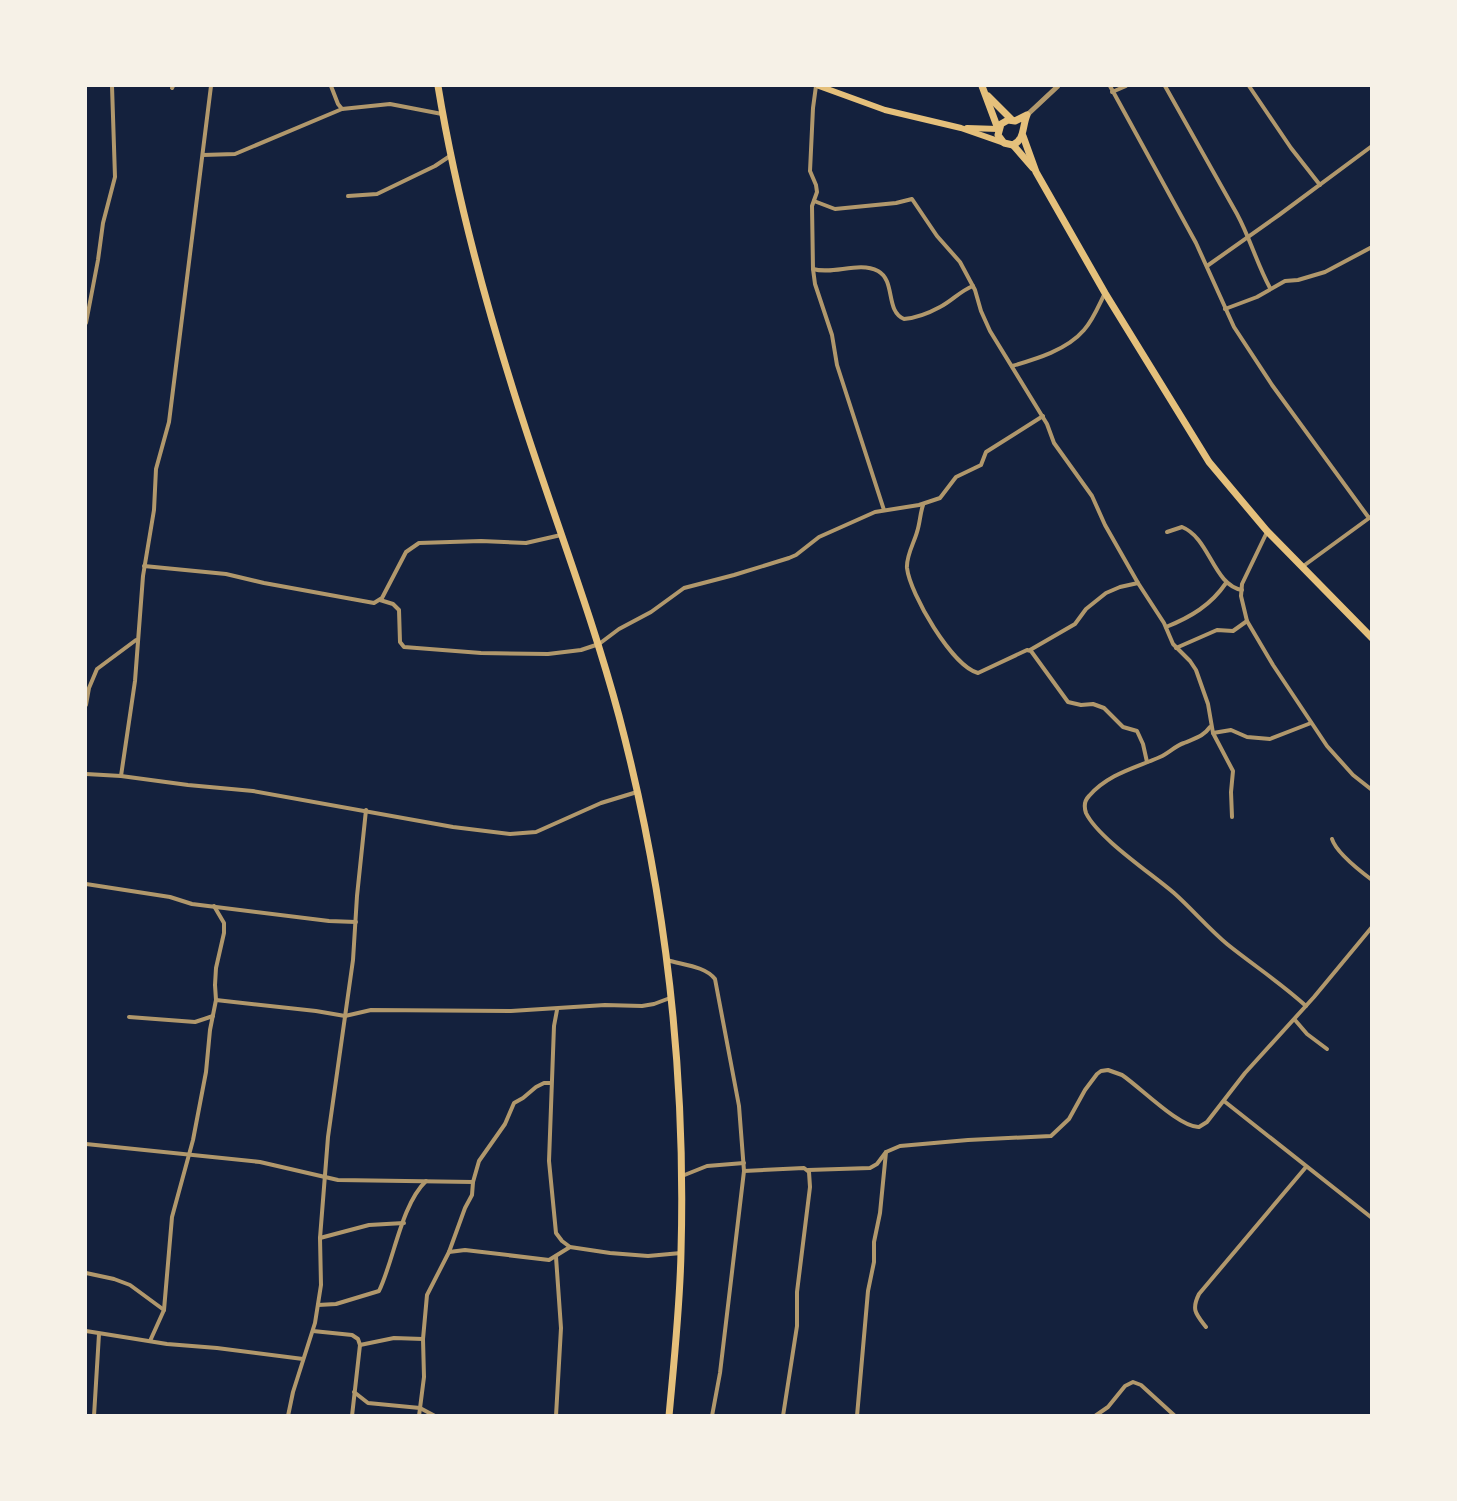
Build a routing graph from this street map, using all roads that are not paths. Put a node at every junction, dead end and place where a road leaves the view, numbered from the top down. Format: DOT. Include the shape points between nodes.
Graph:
graph roads {
  1 [pos="112,86"];
  2 [pos="211,86"];
  3 [pos="331,86"];
  4 [pos="438,86"];
  5 [pos="817,86"];
  6 [pos="982,86"];
  7 [pos="1058,86"];
  8 [pos="1110,86"];
  9 [pos="1126,86"];
  10 [pos="1165,86"];
  11 [pos="1250,86"];
  12 [pos="1112,92"];
  13 [pos="987,94"];
  14 [pos="342,109"];
  15 [pos="442,114"];
  16 [pos="1027,115"];
  17 [pos="1012,120"];
  18 [pos="961,128"];
  19 [pos="998,129"];
  20 [pos="1023,136"];
  21 [pos="1004,143"];
  22 [pos="1013,146"];
  23 [pos="1371,146"];
  24 [pos="203,156"];
  25 [pos="451,156"];
  26 [pos="1036,172"];
  27 [pos="1320,185"];
  28 [pos="348,196"];
  29 [pos="814,201"];
  30 [pos="1248,235"];
  31 [pos="1371,247"];
  32 [pos="1207,266"];
  33 [pos="813,270"];
  34 [pos="973,286"];
  35 [pos="1270,288"];
  36 [pos="1106,293"];
  37 [pos="1225,309"];
  38 [pos="86,323"];
  39 [pos="1012,366"];
  40 [pos="1043,416"];
  41 [pos="923,504"];
  42 [pos="884,510"];
  43 [pos="1370,517"];
  44 [pos="1267,531"];
  45 [pos="1167,532"];
  46 [pos="561,535"];
  47 [pos="144,566"];
  48 [pos="1302,567"];
  49 [pos="1138,583"];
  50 [pos="1226,583"];
  51 [pos="1242,590"];
  52 [pos="380,600"];
  53 [pos="1247,621"];
  54 [pos="1166,627"];
  55 [pos="1371,638"];
  56 [pos="137,639"];
  57 [pos="598,644"];
  58 [pos="1176,648"];
  59 [pos="1030,650"];
  60 [pos="86,705"];
  61 [pos="1311,723"];
  62 [pos="1211,726"];
  63 [pos="1213,733"];
  64 [pos="1147,762"];
  65 [pos="87,775"];
  66 [pos="121,776"];
  67 [pos="1371,790"];
  68 [pos="638,792"];
  69 [pos="366,810"];
  70 [pos="1232,817"];
  71 [pos="1332,838"];
  72 [pos="1371,880"];
  73 [pos="86,884"];
  74 [pos="214,906"];
  75 [pos="356,922"];
  76 [pos="1371,927"];
  77 [pos="667,960"];
  78 [pos="670,998"];
  79 [pos="216,1000"];
  80 [pos="1306,1006"];
  81 [pos="557,1010"];
  82 [pos="213,1016"];
  83 [pos="129,1017"];
  84 [pos="345,1017"];
  85 [pos="1295,1020"];
  86 [pos="1328,1048"];
  87 [pos="551,1083"];
  88 [pos="1224,1101"];
  89 [pos="86,1144"];
  90 [pos="886,1152"];
  91 [pos="189,1156"];
  92 [pos="744,1163"];
  93 [pos="1306,1167"];
  94 [pos="808,1170"];
  95 [pos="744,1171"];
  96 [pos="681,1177"];
  97 [pos="324,1178"];
  98 [pos="426,1180"];
  99 [pos="473,1182"];
  100 [pos="1371,1218"];
  101 [pos="404,1223"];
  102 [pos="320,1238"];
  103 [pos="570,1247"];
  104 [pos="449,1252"];
  105 [pos="681,1253"];
  106 [pos="556,1257"];
  107 [pos="86,1273"];
  108 [pos="318,1305"];
  109 [pos="164,1310"];
  110 [pos="1206,1327"];
  111 [pos="86,1331"];
  112 [pos="313,1331"];
  113 [pos="99,1334"];
  114 [pos="423,1339"];
  115 [pos="150,1341"];
  116 [pos="360,1345"];
  117 [pos="303,1359"];
  118 [pos="354,1391"];
  119 [pos="420,1408"];
  120 [pos="94,1416"];
  121 [pos="288,1416"];
  122 [pos="352,1416"];
  123 [pos="419,1416"];
  124 [pos="435,1416"];
  125 [pos="556,1416"];
  126 [pos="669,1416"];
  127 [pos="712,1416"];
  128 [pos="783,1416"];
  129 [pos="857,1416"];
  130 [pos="1095,1416"];
  131 [pos="1175,1416"];
  1 -- 38 [label="street" via="116,177 103,223"];
  2 -- 24 [label="street"];
  3 -- 14 [label="street"];
  4 -- 15 [label="highway"];
  5 -- 18 [label="main road" via="885,110"];
  5 -- 29 [label="street" via="810,171 817,188"];
  6 -- 13 [label="highway"];
  7 -- 16 [label="street"];
  8 -- 12 [label="street"];
  9 -- 12 [label="street"];
  10 -- 30 [label="street"];
  11 -- 27 [label="street"];
  12 -- 32 [label="street"];
  13 -- 17 [label="highway"];
  13 -- 19 [label="highway"];
  14 -- 15 [label="street" via="385,104"];
  14 -- 24 [label="street" via="234,154"];
  15 -- 25 [label="highway"];
  16 -- 17 [label="highway"];
  16 -- 20 [label="highway"];
  17 -- 19 [label="highway"];
  18 -- 19 [label="main road"];
  18 -- 21 [label="main road"];
  19 -- 21 [label="highway"];
  20 -- 22 [label="highway"];
  20 -- 26 [label="highway"];
  21 -- 22 [label="highway"];
  22 -- 26 [label="highway"];
  23 -- 27 [label="street"];
  24 -- 47 [label="street" via="169,422 156,469 154,510"];
  25 -- 28 [label="street" via="377,194"];
  25 -- 46 [label="highway" via="481,281"];
  26 -- 36 [label="highway"];
  27 -- 30 [label="street"];
  29 -- 33 [label="street"];
  29 -- 34 [label="street" via="835,209 912,199 960,262"];
  30 -- 32 [label="street"];
  30 -- 35 [label="street"];
  31 -- 35 [label="street" via="1325,272"];
  32 -- 37 [label="street"];
  33 -- 34 [label="street" via="877,270 886,280 896,314 904,320 940,308"];
  33 -- 42 [label="street" via="837,365"];
  34 -- 39 [label="street" via="984,319"];
  35 -- 37 [label="street"];
  36 -- 39 [label="street" via="1080,335 1038,358"];
  36 -- 44 [label="highway" via="1209,462"];
  37 -- 43 [label="street" via="1272,385"];
  39 -- 40 [label="street"];
  40 -- 41 [label="street" via="989,450 981,465 956,477 940,498"];
  40 -- 49 [label="street" via="1056,445 1092,496"];
  41 -- 42 [label="street"];
  41 -- 59 [label="street" via="907,570 920,604 946,644 967,668 978,673"];
  42 -- 57 [label="street" via="819,537 789,558 681,589"];
  43 -- 48 [label="street"];
  44 -- 48 [label="highway"];
  44 -- 51 [label="street"];
  45 -- 50 [label="street" via="1182,527 1191,531"];
  46 -- 52 [label="street" via="526,543 416,544 406,552"];
  46 -- 57 [label="highway"];
  47 -- 52 [label="street" via="226,574 370,603"];
  47 -- 56 [label="street"];
  48 -- 55 [label="highway"];
  49 -- 54 [label="street"];
  49 -- 59 [label="street" via="1106,593 1075,624"];
  50 -- 51 [label="street"];
  50 -- 54 [label="street" via="1197,612"];
  51 -- 53 [label="street"];
  52 -- 57 [label="street" via="399,610 400,642 404,647 541,654 570,652"];
  53 -- 58 [label="street" via="1233,631 1217,630"];
  53 -- 61 [label="street"];
  54 -- 58 [label="street"];
  56 -- 60 [label="street" via="97,669"];
  56 -- 66 [label="street"];
  57 -- 68 [label="highway"];
  58 -- 62 [label="street" via="1196,670"];
  59 -- 64 [label="street" via="1068,702 1104,708 1123,727 1137,731"];
  61 -- 63 [label="street" via="1270,739 1247,737 1231,730"];
  61 -- 67 [label="street" via="1333,753"];
  62 -- 63 [label="street"];
  62 -- 64 [label="street" via="1199,738"];
  63 -- 70 [label="street" via="1233,771"];
  64 -- 80 [label="street" via="1118,773 1090,794 1085,803 1089,817 1108,839 1225,943"];
  65 -- 66 [label="street"];
  66 -- 69 [label="street" via="253,791"];
  68 -- 69 [label="street" via="601,803 536,832 518,834 453,827"];
  68 -- 77 [label="highway"];
  69 -- 75 [label="street"];
  71 -- 72 [label="street" via="1338,851"];
  73 -- 74 [label="street"];
  74 -- 75 [label="street"];
  74 -- 79 [label="street" via="224,923 216,968"];
  75 -- 84 [label="street"];
  76 -- 80 [label="street"];
  77 -- 78 [label="highway"];
  77 -- 92 [label="street" via="700,969 712,975 717,984 739,1106"];
  78 -- 81 [label="street" via="642,1006"];
  78 -- 96 [label="highway" via="679,1075"];
  79 -- 82 [label="street"];
  79 -- 84 [label="street"];
  80 -- 85 [label="street"];
  81 -- 84 [label="street" via="371,1010"];
  81 -- 87 [label="street"];
  82 -- 83 [label="street" via="195,1022"];
  82 -- 91 [label="street"];
  84 -- 97 [label="street"];
  85 -- 86 [label="street"];
  85 -- 88 [label="street"];
  87 -- 99 [label="street" via="536,1087 514,1103 505,1124 481,1157"];
  87 -- 103 [label="street" via="549,1161 556,1233"];
  88 -- 90 [label="street" via="1204,1125 1192,1127 1122,1075 1104,1071 1093,1079 1066,1122 1051,1136 918,1144"];
  88 -- 93 [label="street"];
  89 -- 91 [label="street"];
  90 -- 94 [label="street" via="870,1168"];
  90 -- 129 [label="street"];
  91 -- 97 [label="street" via="260,1162"];
  91 -- 109 [label="street" via="172,1216"];
  92 -- 95 [label="street"];
  92 -- 96 [label="street" via="707,1167"];
  93 -- 100 [label="street"];
  93 -- 110 [label="street" via="1199,1294 1194,1309"];
  94 -- 95 [label="street"];
  94 -- 128 [label="street" via="810,1186 797,1326"];
  95 -- 127 [label="street" via="722,1364"];
  96 -- 105 [label="highway"];
  97 -- 98 [label="street"];
  97 -- 102 [label="street"];
  98 -- 99 [label="street"];
  98 -- 101 [label="street"];
  99 -- 104 [label="street"];
  101 -- 102 [label="street" via="369,1225"];
  101 -- 108 [label="street" via="379,1291 336,1304"];
  102 -- 108 [label="street"];
  103 -- 105 [label="street" via="623,1255"];
  103 -- 106 [label="street"];
  104 -- 106 [label="street" via="465,1250 549,1260"];
  104 -- 114 [label="street" via="427,1295"];
  105 -- 126 [label="highway"];
  106 -- 125 [label="street" via="561,1328"];
  107 -- 109 [label="street" via="130,1285"];
  108 -- 112 [label="street"];
  109 -- 115 [label="street"];
  111 -- 113 [label="street"];
  112 -- 116 [label="street" via="352,1335"];
  112 -- 117 [label="street"];
  113 -- 115 [label="street"];
  113 -- 120 [label="street"];
  114 -- 116 [label="street" via="394,1338"];
  114 -- 119 [label="street"];
  115 -- 117 [label="street"];
  116 -- 118 [label="street"];
  117 -- 121 [label="street"];
  118 -- 119 [label="street" via="368,1403"];
  118 -- 122 [label="street"];
  119 -- 123 [label="street"];
  119 -- 124 [label="street"];
  130 -- 131 [label="street" via="1133,1382"];
}
